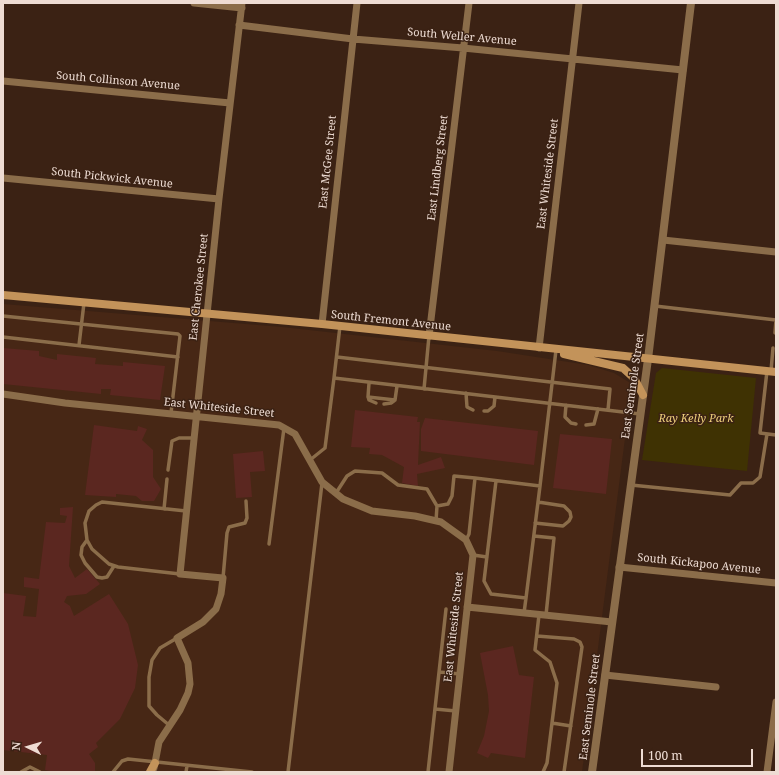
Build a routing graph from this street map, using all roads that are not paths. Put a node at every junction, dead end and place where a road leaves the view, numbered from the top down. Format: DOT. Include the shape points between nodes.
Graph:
graph roads {
  1 [pos="194,3"];
  2 [pos="357,3"];
  3 [pos="469,3"];
  4 [pos="579,3"];
  5 [pos="691,3"];
  6 [pos="242,5"];
  7 [pos="240,25"];
  8 [pos="352,39"];
  9 [pos="463,48"];
  10 [pos="572,59"];
  11 [pos="683,70"];
  12 [pos="3,81"];
  13 [pos="230,103"];
  14 [pos="3,178"];
  15 [pos="219,199"];
  16 [pos="663,240"];
  17 [pos="776,252"];
  18 [pos="3,294"];
  19 [pos="84,302"];
  20 [pos="655,306"];
  21 [pos="207,314"];
  22 [pos="3,316"];
  23 [pos="82,324"];
  24 [pos="322,324"];
  25 [pos="340,326"];
  26 [pos="775,333"];
  27 [pos="429,336"];
  28 [pos="3,337"];
  29 [pos="79,345"];
  30 [pos="539,348"];
  31 [pos="773,348"];
  32 [pos="556,350"];
  33 [pos="178,357"];
  34 [pos="336,357"];
  35 [pos="648,359"];
  36 [pos="427,368"];
  37 [pos="771,372"];
  38 [pos="334,378"];
  39 [pos="369,382"];
  40 [pos="553,382"];
  41 [pos="396,386"];
  42 [pos="424,389"];
  43 [pos="466,393"];
  44 [pos="3,394"];
  45 [pos="643,395"];
  46 [pos="368,397"];
  47 [pos="495,397"];
  48 [pos="395,400"];
  49 [pos="376,403"];
  50 [pos="384,404"];
  51 [pos="550,404"];
  52 [pos="566,405"];
  53 [pos="598,409"];
  54 [pos="473,410"];
  55 [pos="608,410"];
  56 [pos="484,411"];
  57 [pos="170,414"];
  58 [pos="640,414"];
  59 [pos="196,417"];
  60 [pos="576,424"];
  61 [pos="586,425"];
  62 [pos="284,428"];
  63 [pos="766,434"];
  64 [pos="776,435"];
  65 [pos="193,438"];
  66 [pos="310,460"];
  67 [pos="168,470"];
  68 [pos="475,478"];
  69 [pos="167,479"];
  70 [pos="496,481"];
  71 [pos="322,482"];
  72 [pos="631,485"];
  73 [pos="540,486"];
  74 [pos="336,493"];
  75 [pos="246,501"];
  76 [pos="538,502"];
  77 [pos="437,506"];
  78 [pos="164,508"];
  79 [pos="186,511"];
  80 [pos="436,520"];
  81 [pos="535,523"];
  82 [pos="534,536"];
  83 [pos="87,540"];
  84 [pos="466,540"];
  85 [pos="270,544"];
  86 [pos="473,555"];
  87 [pos="487,557"];
  88 [pos="114,566"];
  89 [pos="619,567"];
  90 [pos="180,574"];
  91 [pos="223,578"];
  92 [pos="776,583"];
  93 [pos="526,598"];
  94 [pos="468,607"];
  95 [pos="446,609"];
  96 [pos="524,613"];
  97 [pos="542,615"];
  98 [pos="612,622"];
  99 [pos="537,636"];
  100 [pos="177,638"];
  101 [pos="439,672"];
  102 [pos="460,674"];
  103 [pos="605,675"];
  104 [pos="716,687"];
  105 [pos="776,702"];
  106 [pos="435,709"];
  107 [pos="456,711"];
  108 [pos="552,723"];
  109 [pos="169,725"];
  110 [pos="570,726"];
  111 [pos="154,763"];
  112 [pos="187,766"];
  113 [pos="230,771"];
  114 [pos="21,772"];
  115 [pos="40,772"];
  116 [pos="113,772"];
  117 [pos="150,772"];
  118 [pos="153,772"];
  119 [pos="186,772"];
  120 [pos="250,772"];
  121 [pos="288,772"];
  122 [pos="428,772"];
  123 [pos="449,772"];
  124 [pos="543,772"];
  125 [pos="564,772"];
  126 [pos="592,772"];
  127 [pos="767,772"];
  1 -- 6 [label="street"];
  2 -- 8 [label="street, East McGee Street"];
  3 -- 9 [label="street, East Lindberg Street"];
  4 -- 10 [label="street, East Whiteside Street"];
  5 -- 11 [label="street, East Seminole Street"];
  6 -- 7 [label="street, East Cherokee Street"];
  7 -- 8 [label="street, South Weller Avenue"];
  7 -- 13 [label="street, East Cherokee Street"];
  8 -- 9 [label="street, South Weller Avenue"];
  8 -- 24 [label="street, East McGee Street"];
  9 -- 10 [label="street, South Weller Avenue"];
  9 -- 27 [label="street, East Lindberg Street"];
  10 -- 11 [label="street, South Weller Avenue"];
  10 -- 30 [label="street, East Whiteside Street"];
  11 -- 16 [label="street, East Seminole Street"];
  12 -- 13 [label="street, South Collinson Avenue"];
  13 -- 15 [label="street, East Cherokee Street"];
  14 -- 15 [label="street, South Pickwick Avenue"];
  15 -- 21 [label="street, East Cherokee Street"];
  16 -- 17 [label="street"];
  16 -- 20 [label="street, East Seminole Street"];
  18 -- 19 [label="main road, South Fremont Avenue"];
  19 -- 21 [label="main road, South Fremont Avenue"];
  19 -- 23 [label="lane"];
  20 -- 26 [label="lane" via="776,320"];
  20 -- 35 [label="street, East Seminole Street"];
  21 -- 24 [label="main road, South Fremont Avenue"];
  21 -- 59 [label="street, East Cherokee Street"];
  22 -- 23 [label="lane"];
  23 -- 29 [label="lane"];
  23 -- 33 [label="lane" via="178,334"];
  24 -- 25 [label="main road, South Fremont Avenue"];
  25 -- 27 [label="main road, South Fremont Avenue"];
  25 -- 34 [label="lane"];
  27 -- 30 [label="main road, South Fremont Avenue"];
  27 -- 36 [label="lane"];
  28 -- 29 [label="lane"];
  29 -- 33 [label="lane"];
  30 -- 32 [label="main road, South Fremont Avenue"];
  31 -- 37 [label="lane"];
  32 -- 35 [label="main road, South Fremont Avenue"];
  32 -- 40 [label="lane"];
  32 -- 45 [label="main road" via="568,356 623,368 634,378"];
  33 -- 57 [label="lane"];
  34 -- 36 [label="lane"];
  34 -- 38 [label="lane"];
  35 -- 37 [label="main road, South Fremont Avenue"];
  35 -- 45 [label="street, East Seminole Street"];
  36 -- 40 [label="lane"];
  36 -- 42 [label="lane"];
  37 -- 63 [label="lane" via="760,433"];
  38 -- 39 [label="lane"];
  38 -- 66 [label="lane" via="325,448"];
  39 -- 41 [label="lane"];
  39 -- 46 [label="lane"];
  40 -- 51 [label="lane"];
  40 -- 55 [label="lane" via="610,389"];
  41 -- 42 [label="lane"];
  41 -- 48 [label="lane"];
  42 -- 43 [label="lane"];
  43 -- 47 [label="lane"];
  43 -- 54 [label="lane" via="467,407"];
  44 -- 57 [label="street, East Whiteside Street"];
  45 -- 58 [label="street, East Seminole Street"];
  46 -- 48 [label="lane"];
  46 -- 49 [label="lane"];
  47 -- 51 [label="lane"];
  47 -- 56 [label="lane" via="494,406"];
  48 -- 50 [label="lane"];
  51 -- 52 [label="lane"];
  51 -- 73 [label="lane"];
  52 -- 53 [label="lane"];
  52 -- 60 [label="lane" via="565,417"];
  53 -- 55 [label="lane"];
  53 -- 61 [label="lane" via="594,424"];
  55 -- 58 [label="lane"];
  57 -- 59 [label="street, East Whiteside Street"];
  58 -- 72 [label="street, East Seminole Street"];
  59 -- 62 [label="street, East Whiteside Street" via="279,425"];
  59 -- 65 [label="street, East Cherokee Street"];
  62 -- 66 [label="street, East Whiteside Street" via="294,434"];
  62 -- 85 [label="lane"];
  63 -- 64 [label="lane"];
  63 -- 72 [label="lane" via="760,477 753,483 741,483 730,496"];
  65 -- 67 [label="lane" via="172,441"];
  65 -- 79 [label="street, East Cherokee Street"];
  66 -- 71 [label="street, East Whiteside Street"];
  68 -- 70 [label="lane"];
  68 -- 77 [label="lane" via="454,476 452,496 448,504"];
  68 -- 84 [label="lane" via="469,534"];
  69 -- 78 [label="lane"];
  70 -- 73 [label="lane"];
  70 -- 87 [label="lane"];
  71 -- 74 [label="street, East Whiteside Street"];
  71 -- 121 [label="lane"];
  72 -- 89 [label="street, East Seminole Street"];
  73 -- 76 [label="lane"];
  74 -- 77 [label="lane" via="347,476 355,471 382,473 398,485 427,489"];
  74 -- 80 [label="street, East Whiteside Street" via="343,499 372,511"];
  75 -- 91 [label="lane" via="245,523 229,527 227,533"];
  76 -- 81 [label="lane"];
  76 -- 81 [label="lane" via="564,506 570,512 570,517 562,526"];
  77 -- 80 [label="lane"];
  78 -- 79 [label="lane"];
  78 -- 83 [label="lane" via="102,502 89,511 86,517"];
  79 -- 90 [label="street, East Cherokee Street"];
  80 -- 84 [label="street, East Whiteside Street"];
  81 -- 82 [label="lane"];
  82 -- 93 [label="lane"];
  82 -- 97 [label="lane" via="554,538"];
  83 -- 88 [label="lane" via="98,556"];
  83 -- 88 [label="lane" via="82,547 81,555 96,576 107,577"];
  84 -- 86 [label="street, East Whiteside Street"];
  86 -- 87 [label="lane"];
  86 -- 94 [label="street, East Whiteside Street"];
  87 -- 93 [label="lane" via="484,581 491,594"];
  88 -- 90 [label="lane"];
  89 -- 92 [label="street, South Kickapoo Avenue"];
  89 -- 98 [label="street, East Seminole Street"];
  90 -- 91 [label="street"];
  91 -- 100 [label="street" via="216,609 203,622"];
  93 -- 96 [label="lane"];
  94 -- 96 [label="street"];
  94 -- 102 [label="street, East Whiteside Street"];
  95 -- 101 [label="lane"];
  96 -- 97 [label="street"];
  97 -- 98 [label="street"];
  97 -- 99 [label="lane"];
  98 -- 103 [label="street, East Seminole Street"];
  99 -- 108 [label="lane" via="535,650 550,662 557,683"];
  99 -- 110 [label="lane" via="574,639 580,642 582,647"];
  100 -- 109 [label="street" via="188,663 190,684 183,704"];
  100 -- 109 [label="lane" via="160,648 152,660 149,677 149,706"];
  101 -- 102 [label="lane"];
  101 -- 106 [label="lane"];
  102 -- 107 [label="street, East Whiteside Street"];
  103 -- 104 [label="street"];
  103 -- 126 [label="street, East Seminole Street"];
  105 -- 127 [label="street"];
  106 -- 107 [label="lane"];
  106 -- 122 [label="lane"];
  107 -- 123 [label="street, East Whiteside Street"];
  108 -- 110 [label="lane"];
  108 -- 124 [label="lane" via="547,763"];
  109 -- 111 [label="street" via="159,742"];
  110 -- 125 [label="lane"];
  111 -- 112 [label="lane"];
  111 -- 116 [label="lane" via="128,759 122,761"];
  111 -- 117 [label="main road"];
  111 -- 118 [label="street"];
  112 -- 113 [label="lane"];
  112 -- 119 [label="lane"];
  113 -- 120 [label="lane"];
  114 -- 115 [label="lane" via="30,767"];
}
